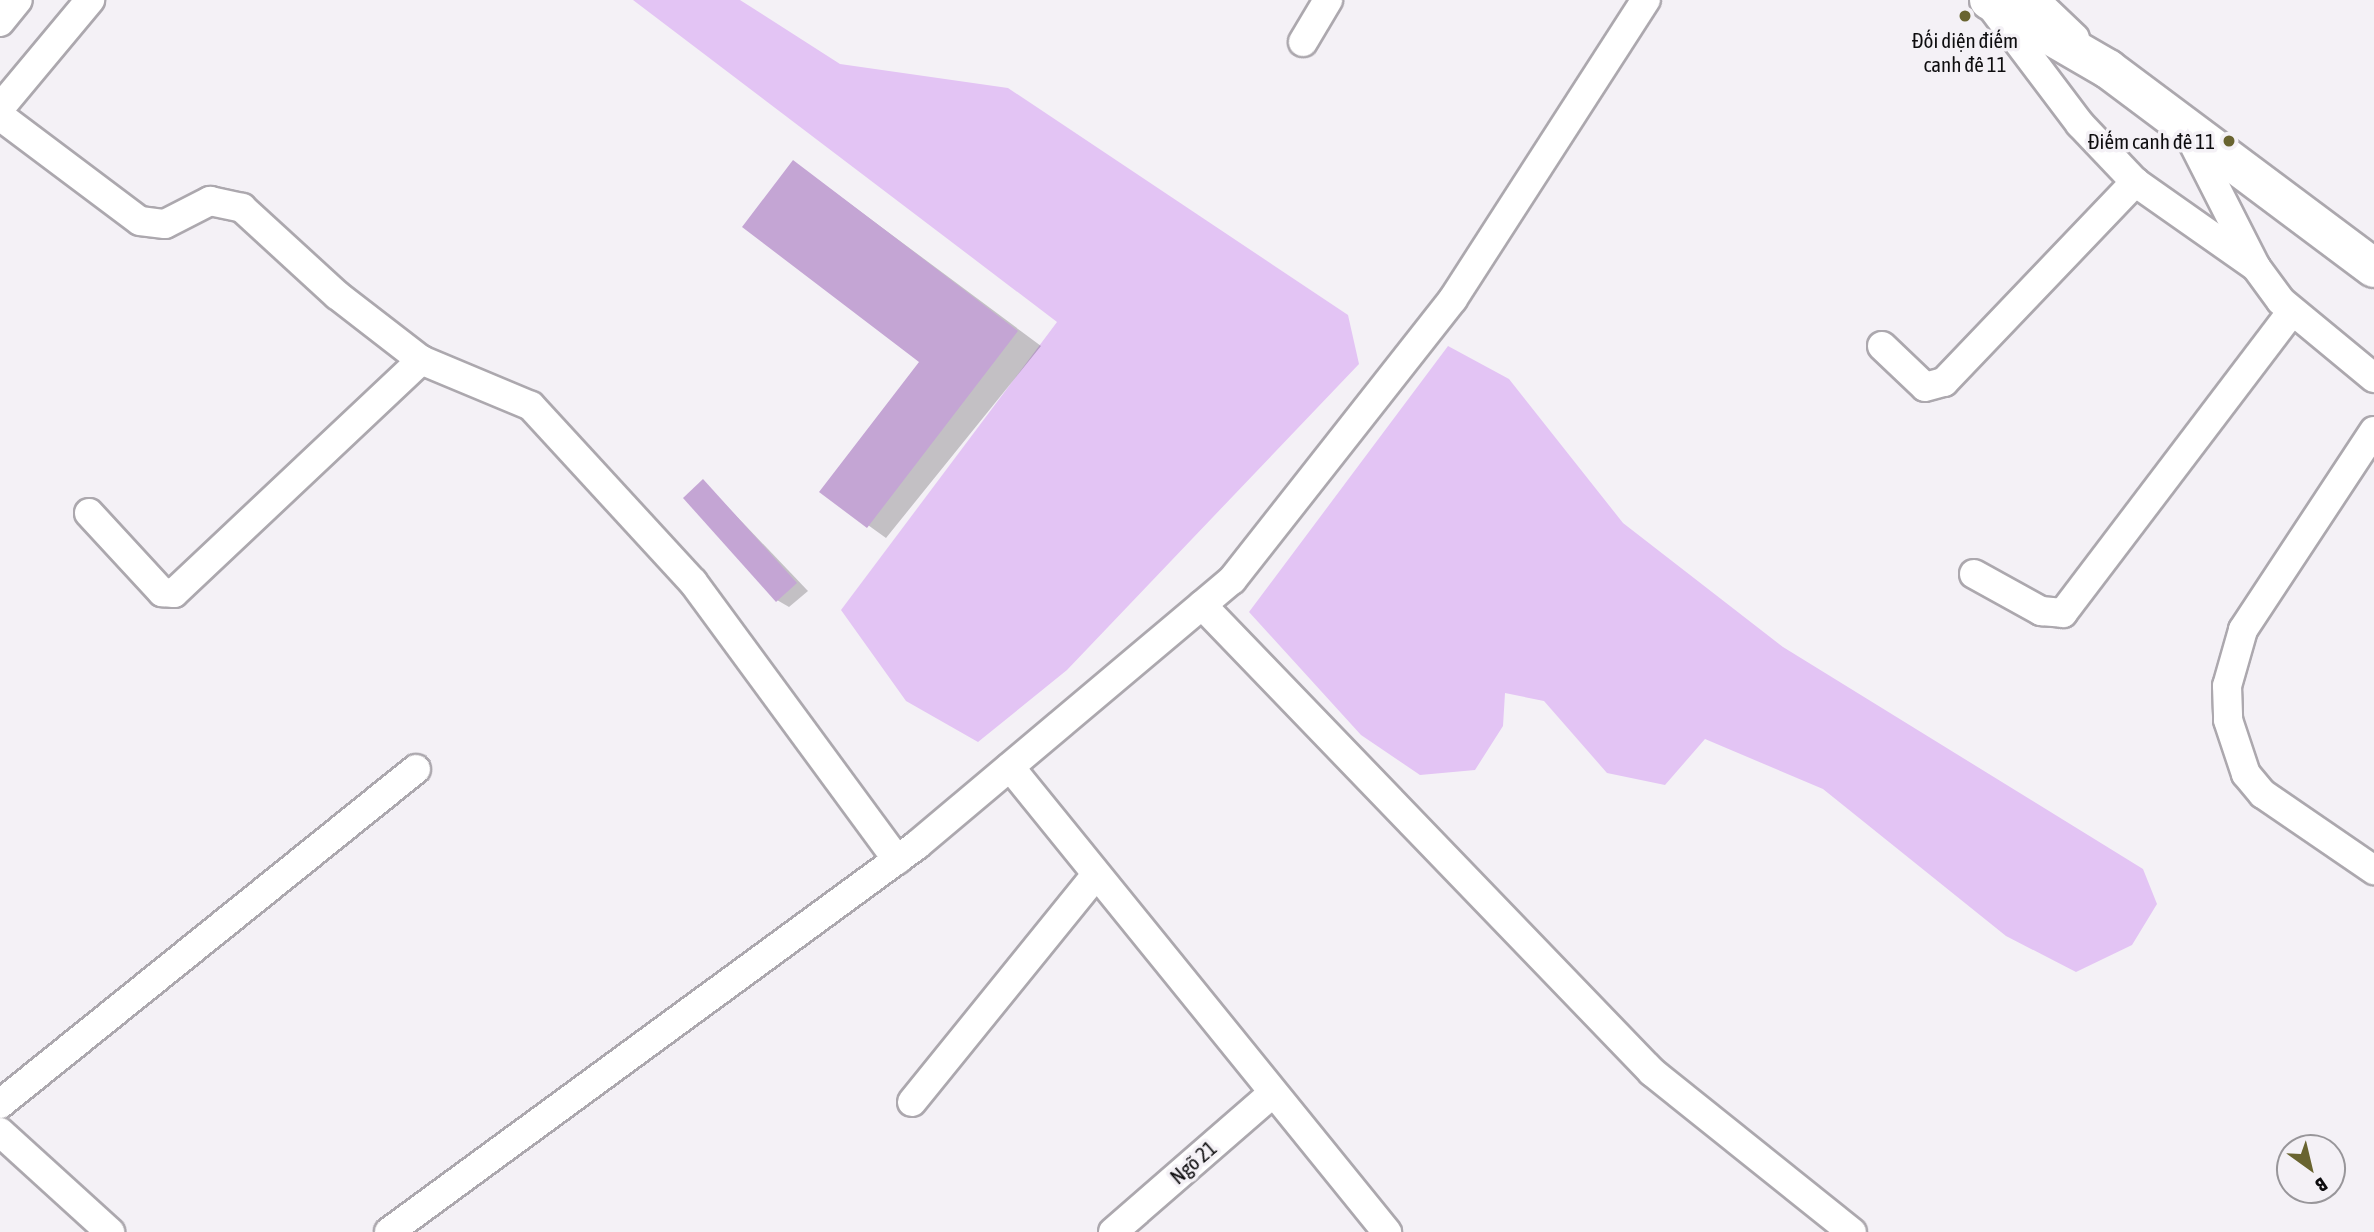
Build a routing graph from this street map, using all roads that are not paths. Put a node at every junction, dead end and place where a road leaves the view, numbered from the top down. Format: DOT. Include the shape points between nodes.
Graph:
graph roads {
  1 [pos="18,0"];
  2 [pos="90,0"];
  3 [pos="1328,0"];
  4 [pos="1646,0"];
  5 [pos="1988,0"];
  6 [pos="2035,0"];
  7 [pos="0,22"];
  8 [pos="1303,42"];
  9 [pos="2108,69"];
  10 [pos="0,108"];
  11 [pos="0,116"];
  12 [pos="2188,133"];
  13 [pos="2134,182"];
  14 [pos="2256,267"];
  15 [pos="2374,268"];
  16 [pos="2291,313"];
  17 [pos="1882,346"];
  18 [pos="421,360"];
  19 [pos="2374,378"];
  20 [pos="2374,431"];
  21 [pos="89,513"];
  22 [pos="1974,574"];
  23 [pos="1202,605"];
  24 [pos="1010,767"];
  25 [pos="416,769"];
  26 [pos="897,860"];
  27 [pos="2374,870"];
  28 [pos="1095,876"];
  29 [pos="1273,1093"];
  30 [pos="912,1102"];
  31 [pos="0,1104"];
  32 [pos="0,1132"];
  33 [pos="110,1232"];
  34 [pos="389,1232"];
  35 [pos="1113,1232"];
  36 [pos="1387,1232"];
  37 [pos="1852,1232"];
  1 -- 7 [label="street"];
  2 -- 10 [label="street"];
  3 -- 8 [label="street"];
  4 -- 23 [label="street" via="1454,299 1271,531"];
  5 -- 9 [label="main road"];
  5 -- 13 [label="street" via="2080,124"];
  6 -- 9 [label="street"];
  9 -- 12 [label="main road"];
  11 -- 18 [label="street" via="140,221 165,224 210,201 242,208 337,296"];
  12 -- 14 [label="street"];
  12 -- 15 [label="main road"];
  13 -- 14 [label="street"];
  13 -- 17 [label="street" via="1944,382 1925,387"];
  14 -- 16 [label="street"];
  16 -- 19 [label="street"];
  16 -- 22 [label="street" via="2063,613 2041,611"];
  18 -- 21 [label="street" via="174,593 162,592"];
  18 -- 26 [label="street" via="531,406 693,582"];
  20 -- 27 [label="street" via="2243,630 2227,686 2228,719 2246,774 2263,794"];
  23 -- 24 [label="street"];
  23 -- 37 [label="street" via="1652,1072"];
  24 -- 26 [label="street"];
  24 -- 28 [label="street"];
  25 -- 31 [label="street"];
  26 -- 34 [label="street"];
  28 -- 29 [label="street"];
  28 -- 30 [label="street"];
  29 -- 35 [label="street, Ngõ 21"];
  29 -- 36 [label="street"];
  32 -- 33 [label="street"];
}
